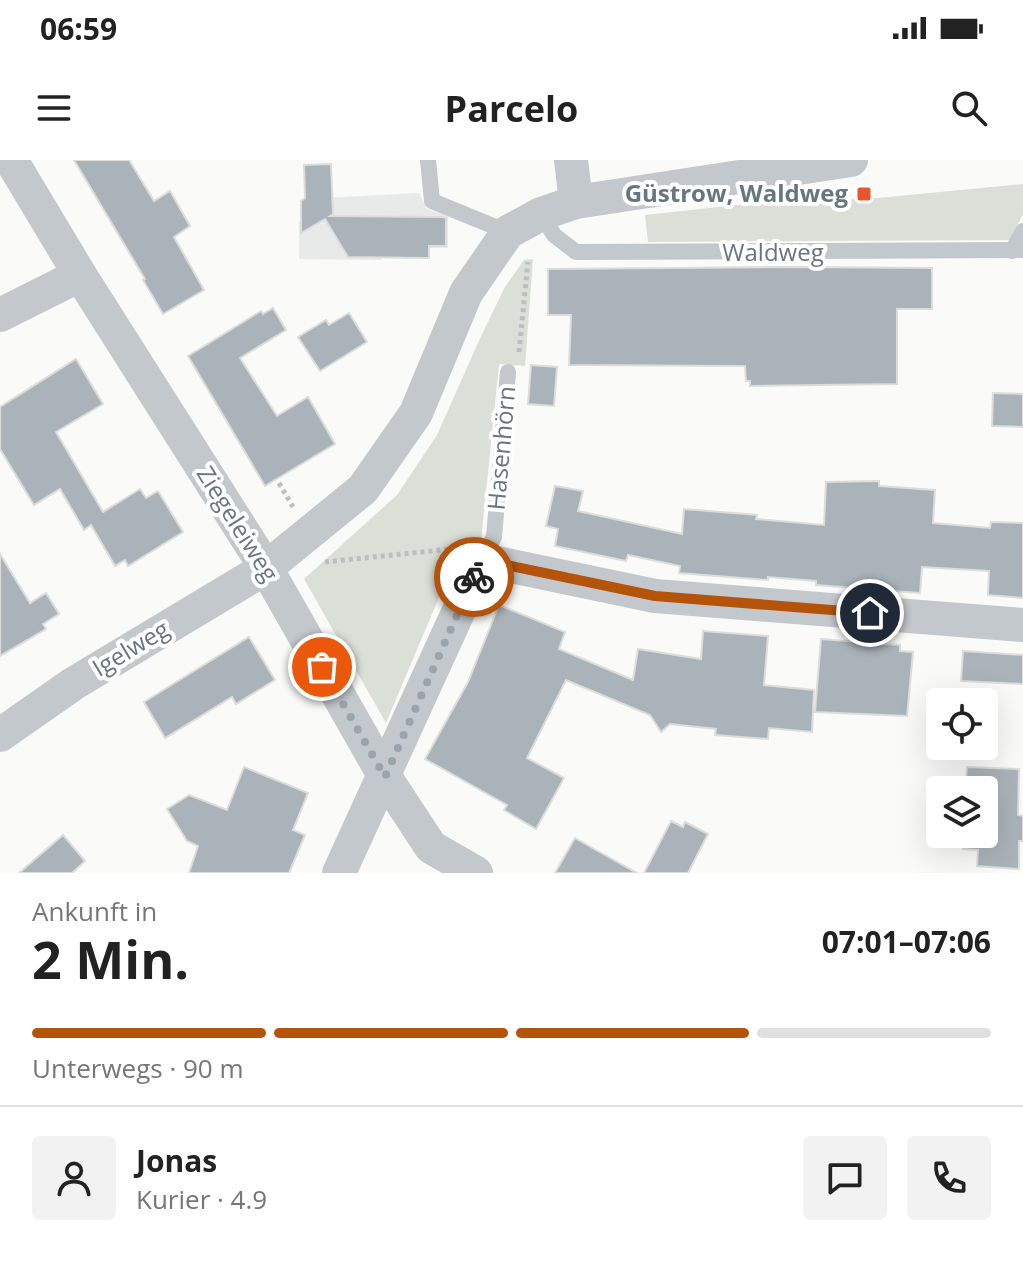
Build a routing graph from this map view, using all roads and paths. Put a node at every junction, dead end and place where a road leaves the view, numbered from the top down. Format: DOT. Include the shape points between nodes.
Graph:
graph roads {
  1 [pos="11,160"];
  2 [pos="428,160"];
  3 [pos="571,160"];
  4 [pos="851,160"];
  5 [pos="576,202"];
  6 [pos="541,214"];
  7 [pos="1023,231"];
  8 [pos="518,243"];
  9 [pos="1018,250"];
  10 [pos="80,275"];
  11 [pos="0,315"];
  12 [pos="508,372"];
  13 [pos="279,483"];
  14 [pos="300,518"];
  15 [pos="482,560"];
  16 [pos="312,563"];
  17 [pos="266,568"];
  18 [pos="1023,625"];
  19 [pos="0,735"];
  20 [pos="385,777"];
  21 [pos="339,873"];
  22 [pos="476,873"];
  1 -- 10 [label="street, Ziegeleiweg"];
  2 -- 8 [label="lane" via="432,201"];
  3 -- 5 [label="street"];
  4 -- 5 [label="street"];
  5 -- 6 [label="street"];
  6 -- 8 [label="street"];
  6 -- 9 [label="lane, Waldweg" via="554,235 576,252"];
  7 -- 9 [label="lane"];
  8 -- 12 [label="path" via="518,359"];
  8 -- 17 [label="street" via="466,293 416,413 363,489"];
  10 -- 11 [label="street"];
  10 -- 17 [label="street, Ziegeleiweg"];
  12 -- 15 [label="lane, Hasenhörn" via="494,537"];
  13 -- 14 [label="path"];
  15 -- 16 [label="path" via="455,548"];
  15 -- 18 [label="street" via="655,596"];
  15 -- 20 [label="street, Hasenhörn"];
  17 -- 19 [label="street, Igelweg" via="73,684"];
  17 -- 20 [label="street, Ziegeleiweg"];
  20 -- 21 [label="street, Hasenhörn"];
  20 -- 22 [label="street, Ziegeleiweg" via="431,847"];
}
